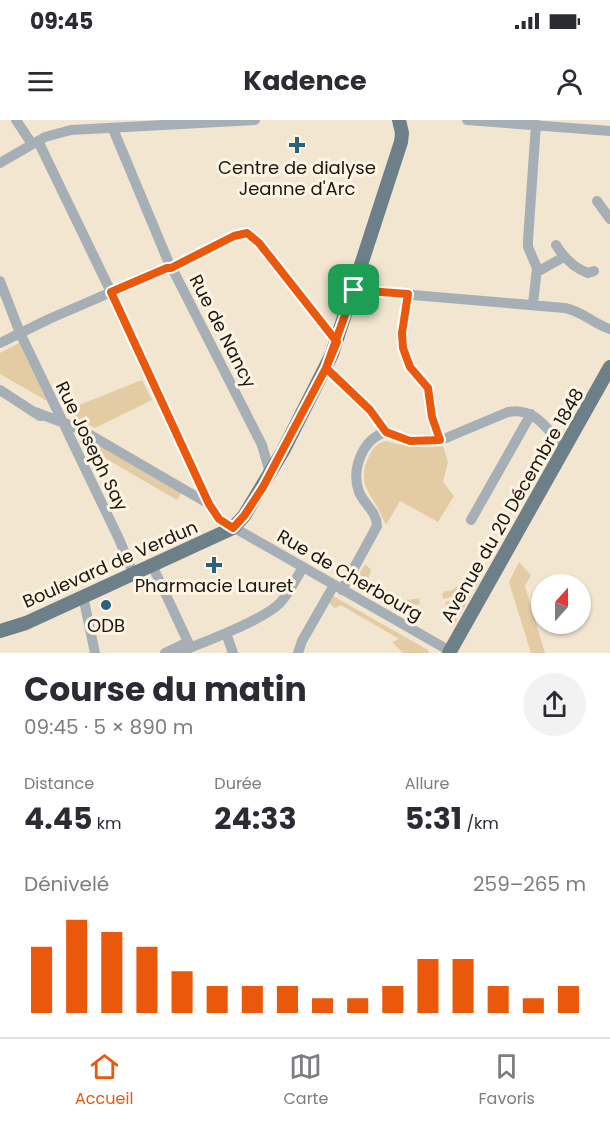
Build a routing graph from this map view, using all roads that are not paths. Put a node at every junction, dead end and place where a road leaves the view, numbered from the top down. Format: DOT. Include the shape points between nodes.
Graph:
graph roads {
  1 [pos="16,120"];
  2 [pos="255,120"];
  3 [pos="399,120"];
  4 [pos="467,120"];
  5 [pos="543,123"];
  6 [pos="68,125"];
  7 [pos="113,129"];
  8 [pos="610,131"];
  9 [pos="35,142"];
  10 [pos="0,163"];
  11 [pos="597,201"];
  12 [pos="610,219"];
  13 [pos="556,246"];
  14 [pos="564,257"];
  15 [pos="171,268"];
  16 [pos="594,271"];
  17 [pos="537,272"];
  18 [pos="0,281"];
  19 [pos="354,290"];
  20 [pos="111,292"];
  21 [pos="408,294"];
  22 [pos="533,304"];
  23 [pos="610,329"];
  24 [pos="20,333"];
  25 [pos="337,342"];
  26 [pos="0,343"];
  27 [pos="326,368"];
  28 [pos="609,371"];
  29 [pos="0,390"];
  30 [pos="35,412"];
  31 [pos="531,414"];
  32 [pos="61,421"];
  33 [pos="386,432"];
  34 [pos="70,437"];
  35 [pos="440,440"];
  36 [pos="565,448"];
  37 [pos="264,449"];
  38 [pos="283,451"];
  39 [pos="270,473"];
  40 [pos="209,504"];
  41 [pos="471,520"];
  42 [pos="233,528"];
  43 [pos="152,565"];
  44 [pos="303,567"];
  45 [pos="133,573"];
  46 [pos="338,588"];
  47 [pos="83,596"];
  48 [pos="0,631"];
  49 [pos="226,633"];
  50 [pos="449,652"];
  51 [pos="95,653"];
  52 [pos="165,653"];
  53 [pos="178,653"];
  54 [pos="233,653"];
  55 [pos="298,653"];
  1 -- 9 [label="street"];
  2 -- 7 [label="street"];
  3 -- 19 [label="main road" via="401,142"];
  4 -- 5 [label="street"];
  5 -- 8 [label="street"];
  5 -- 17 [label="street" via="528,240"];
  6 -- 7 [label="street"];
  6 -- 9 [label="street"];
  7 -- 15 [label="street, Rue de Nancy"];
  9 -- 10 [label="street"];
  9 -- 20 [label="street"];
  11 -- 12 [label="street"];
  13 -- 14 [label="street"];
  14 -- 16 [label="street" via="586,273"];
  14 -- 17 [label="street"];
  15 -- 20 [label="street"];
  15 -- 25 [label="street" via="247,233"];
  15 -- 37 [label="street, Rue de Nancy"];
  17 -- 22 [label="street"];
  18 -- 24 [label="street, Rue Joseph Say"];
  19 -- 21 [label="street"];
  19 -- 25 [label="main road"];
  20 -- 24 [label="street"];
  20 -- 40 [label="street"];
  21 -- 22 [label="street"];
  21 -- 35 [label="street" via="403,348 410,367 428,388"];
  22 -- 23 [label="street" via="573,309"];
  24 -- 26 [label="street"];
  24 -- 32 [label="street, Rue Joseph Say"];
  25 -- 27 [label="main road"];
  27 -- 33 [label="street" via="370,410"];
  27 -- 38 [label="main road"];
  28 -- 36 [label="main road, Avenue du 20 Décembre 1848"];
  29 -- 30 [label="street"];
  30 -- 32 [label="street"];
  30 -- 34 [label="street"];
  31 -- 35 [label="street" via="508,412"];
  31 -- 36 [label="street"];
  31 -- 41 [label="street"];
  32 -- 34 [label="street, Rue Joseph Say"];
  32 -- 40 [label="street"];
  33 -- 35 [label="street" via="410,441"];
  33 -- 46 [label="street" via="366,447 357,472 359,492 377,521 373,536"];
  34 -- 45 [label="street, Rue Joseph Say"];
  36 -- 50 [label="main road, Avenue du 20 Décembre 1848"];
  37 -- 38 [label="street" via="277,454"];
  37 -- 39 [label="street, Rue de Nancy"];
  38 -- 39 [label="main road"];
  39 -- 42 [label="main road"];
  40 -- 42 [label="street, Rue de Cherbourg" via="219,519"];
  42 -- 43 [label="main road, Boulevard de Verdun"];
  42 -- 44 [label="street, Rue de Cherbourg"];
  43 -- 45 [label="main road, Boulevard de Verdun"];
  43 -- 52 [label="street" via="188,642"];
  44 -- 46 [label="street, Rue de Cherbourg"];
  44 -- 49 [label="street" via="271,611"];
  45 -- 47 [label="main road, Boulevard de Verdun"];
  46 -- 50 [label="street, Rue de Cherbourg"];
  46 -- 55 [label="street"];
  47 -- 48 [label="main road, Boulevard de Verdun"];
  47 -- 51 [label="street"];
  49 -- 53 [label="street"];
  49 -- 54 [label="street"];
}
